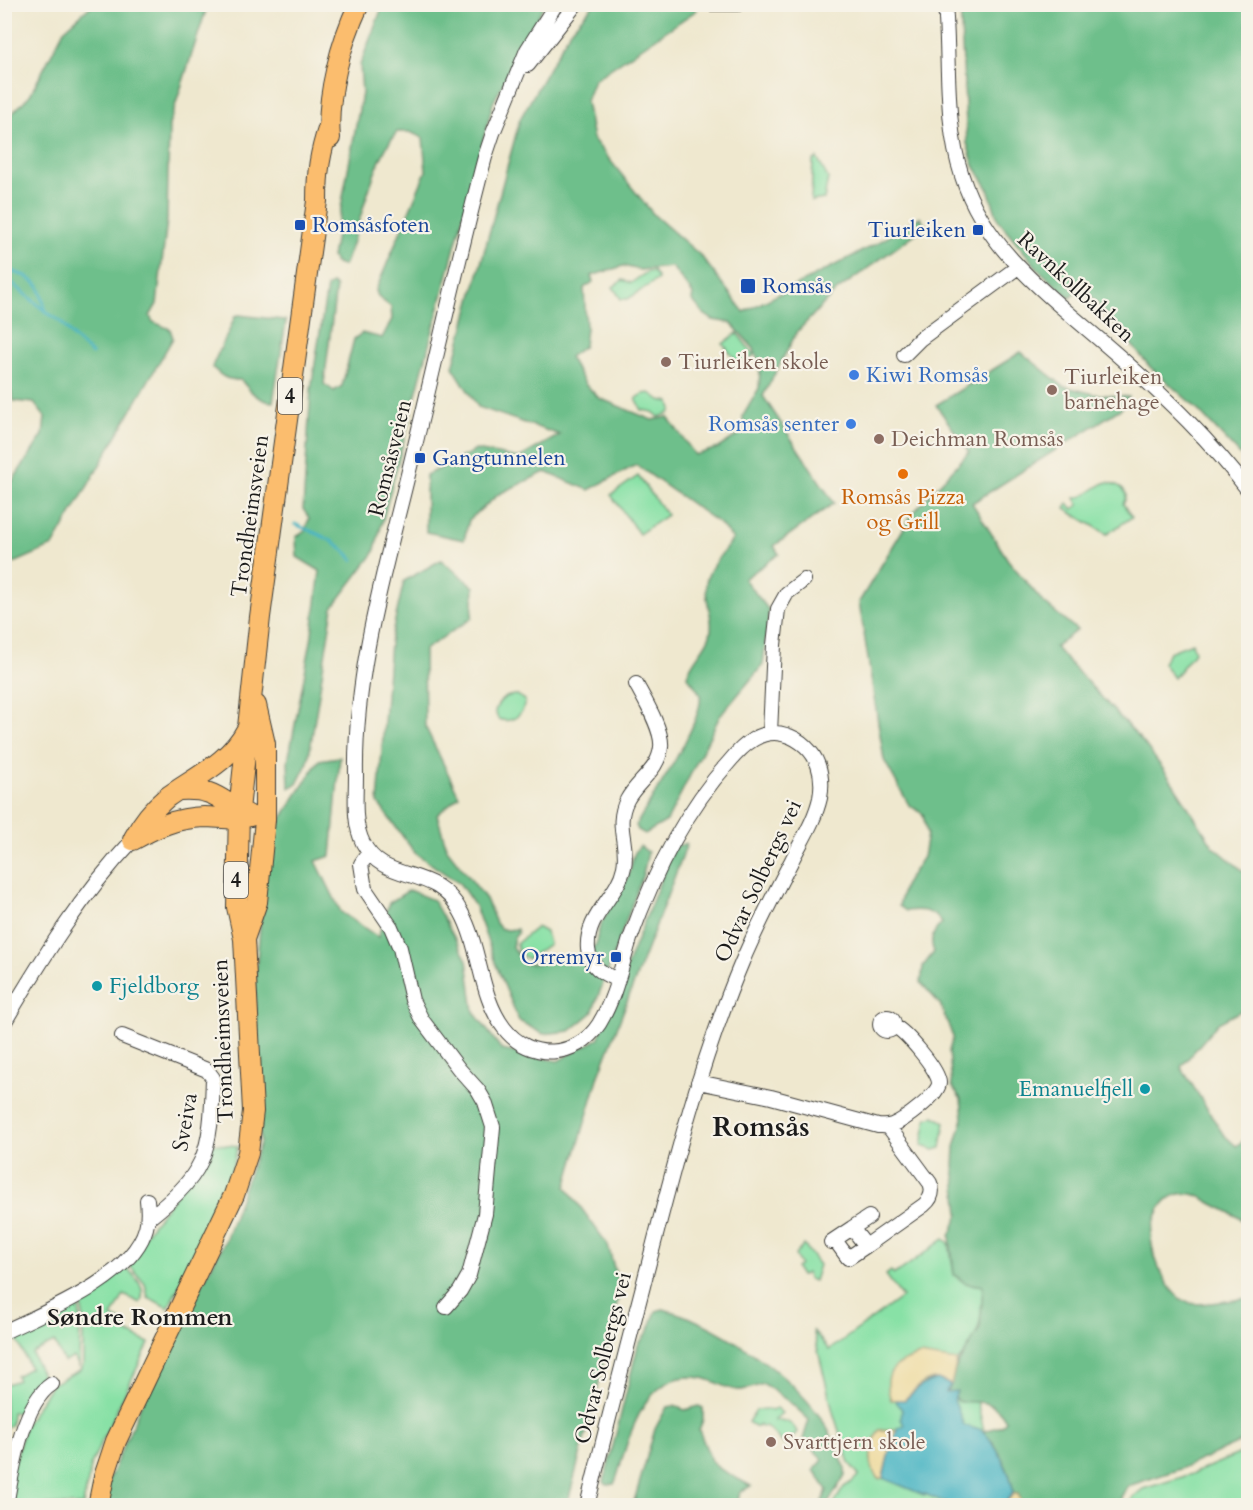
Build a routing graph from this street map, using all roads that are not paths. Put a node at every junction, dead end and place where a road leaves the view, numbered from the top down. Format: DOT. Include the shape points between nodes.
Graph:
graph roads {
  1 [pos="359,4"];
  2 [pos="556,4"];
  3 [pos="576,4"];
  4 [pos="711,4"];
  5 [pos="738,4"];
  6 [pos="945,4"];
  7 [pos="516,81"];
  8 [pos="1018,267"];
  9 [pos="904,355"];
  10 [pos="1248,489"];
  11 [pos="804,580"];
  12 [pos="636,684"];
  13 [pos="252,694"];
  14 [pos="250,722"];
  15 [pos="770,733"];
  16 [pos="180,790"];
  17 [pos="243,815"];
  18 [pos="132,840"];
  19 [pos="369,852"];
  20 [pos="244,939"];
  21 [pos="617,980"];
  22 [pos="4,1023"];
  23 [pos="894,1026"];
  24 [pos="122,1036"];
  25 [pos="698,1082"];
  26 [pos="888,1126"];
  27 [pos="147,1200"];
  28 [pos="869,1217"];
  29 [pos="148,1219"];
  30 [pos="852,1228"];
  31 [pos="866,1246"];
  32 [pos="446,1307"];
  33 [pos="4,1332"];
  34 [pos="52,1384"];
  35 [pos="6,1506"];
  36 [pos="98,1506"];
  37 [pos="586,1506"];
  1 -- 13 [label="highway, Trondheimsveien / 4" via="339,57 329,126 318,165 317,201"];
  2 -- 7 [label="street, Romsåsveien" via="527,50"];
  3 -- 7 [label="street, Romsåsveien"];
  4 -- 5 [label="street"];
  6 -- 8 [label="street, Ravnkollbakken" via="951,120 961,174 972,205"];
  7 -- 19 [label="street, Romsåsveien" via="485,157 371,628 360,692 355,759 358,822"];
  8 -- 9 [label="street"];
  8 -- 10 [label="street, Ravnkollbakken" via="1170,402"];
  11 -- 15 [label="street" via="783,597 778,609"];
  12 -- 21 [label="street" via="657,727 661,747 654,766 627,801 620,828 624,869 596,916 588,940 596,968"];
  13 -- 14 [label="highway, Trondheimsveien / 4"];
  13 -- 20 [label="highway, Trondheimsveien / 4" via="265,744 265,820 257,902"];
  14 -- 16 [label="highway" via="222,760"];
  14 -- 17 [label="highway, Trondheimsveien / 4"];
  15 -- 21 [label="street" via="750,741 733,756 670,846 649,890"];
  15 -- 25 [label="street, Odvar Solbergs vei" via="790,736 812,753 821,776 819,802 756,929"];
  16 -- 17 [label="highway" via="214,794"];
  16 -- 18 [label="highway" via="158,805"];
  17 -- 18 [label="highway" via="173,821"];
  17 -- 20 [label="highway, Trondheimsveien / 4" via="237,907"];
  18 -- 22 [label="street" via="66,924"];
  19 -- 21 [label="street" via="382,865 441,887 455,902 469,929 497,1017 522,1045 556,1052 580,1044 598,1024"];
  19 -- 32 [label="street" via="361,864 365,888 400,948 412,1000 422,1020 478,1090 493,1127 485,1214 469,1275"];
  20 -- 36 [label="highway, Trondheimsveien / 4" via="253,1111 244,1167 120,1432"];
  23 -- 26 [label="street" via="907,1035 935,1072 939,1084 934,1095"];
  24 -- 29 [label="street, Sveiva" via="207,1070 213,1078 202,1159 184,1186"];
  25 -- 26 [label="street"];
  25 -- 37 [label="street, Odvar Solbergs vei"];
  26 -- 31 [label="street" via="930,1183 932,1193 924,1205"];
  27 -- 29 [label="street, Sveiva"];
  28 -- 30 [label="street"];
  29 -- 33 [label="street, Sveiva" via="138,1244 107,1276"];
  30 -- 31 [label="street"];
  30 -- 31 [label="street" via="833,1241 848,1258"];
  34 -- 35 [label="street" via="40,1394 25,1425"];
}
